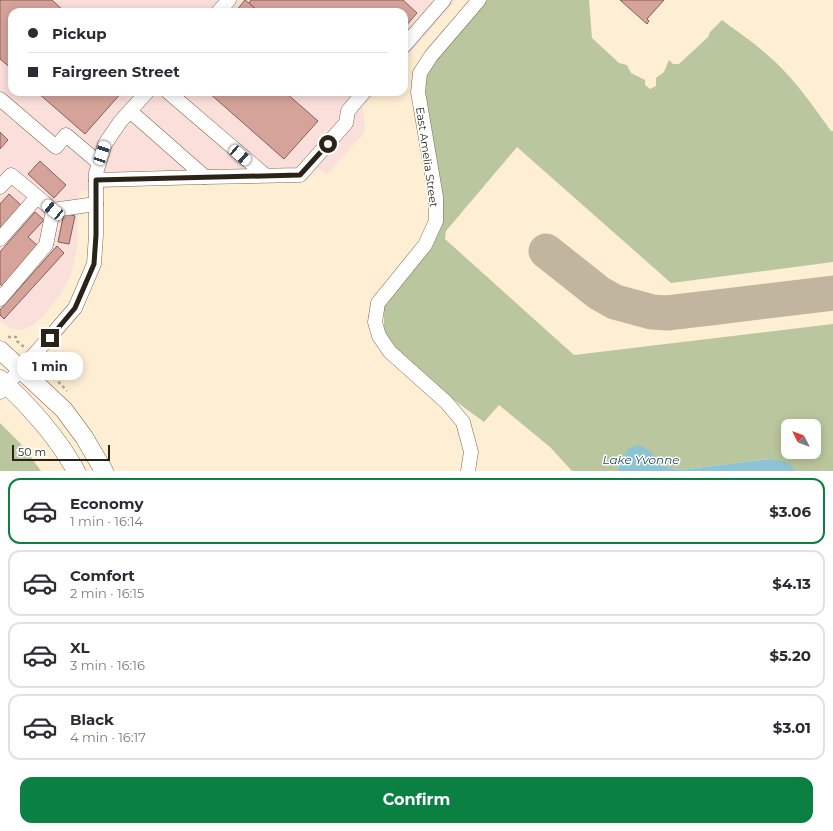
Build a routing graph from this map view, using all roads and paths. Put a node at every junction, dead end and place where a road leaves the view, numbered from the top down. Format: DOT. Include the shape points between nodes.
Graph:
graph roads {
  1 [pos="229,0"];
  2 [pos="444,0"];
  3 [pos="479,0"];
  4 [pos="222,8"];
  5 [pos="408,41"];
  6 [pos="143,96"];
  7 [pos="173,96"];
  8 [pos="361,96"];
  9 [pos="0,99"];
  10 [pos="130,111"];
  11 [pos="99,163"];
  12 [pos="265,175"];
  13 [pos="205,177"];
  14 [pos="96,180"];
  15 [pos="0,187"];
  16 [pos="37,197"];
  17 [pos="96,204"];
  18 [pos="53,210"];
  19 [pos="0,239"];
  20 [pos="0,299"];
  21 [pos="0,350"];
  22 [pos="21,368"];
  23 [pos="2,385"];
  24 [pos="76,471"];
  25 [pos="104,471"];
  26 [pos="468,471"];
  1 -- 4 [label="street"];
  2 -- 5 [label="street"];
  3 -- 26 [label="street, East Amelia Street" via="420,72 418,92 436,197 436,221 425,245 378,303 375,322 379,336 390,352 446,402 463,422 472,452"];
  6 -- 10 [label="street"];
  7 -- 12 [label="street"];
  8 -- 12 [label="street" via="348,111 346,123 300,175"];
  9 -- 11 [label="street" via="56,147 66,135"];
  10 -- 11 [label="street" via="105,144"];
  10 -- 13 [label="street"];
  11 -- 14 [label="street"];
  12 -- 13 [label="street"];
  13 -- 14 [label="street"];
  14 -- 17 [label="street"];
  15 -- 16 [label="street" via="11,175"];
  16 -- 18 [label="street"];
  16 -- 19 [label="street"];
  17 -- 18 [label="street"];
  17 -- 22 [label="street" via="94,264 75,308"];
  18 -- 20 [label="street" via="46,245"];
  21 -- 22 [label="main road"];
  22 -- 23 [label="street"];
  22 -- 25 [label="main road" via="64,410"];
  23 -- 24 [label="main road" via="65,451"];
}
